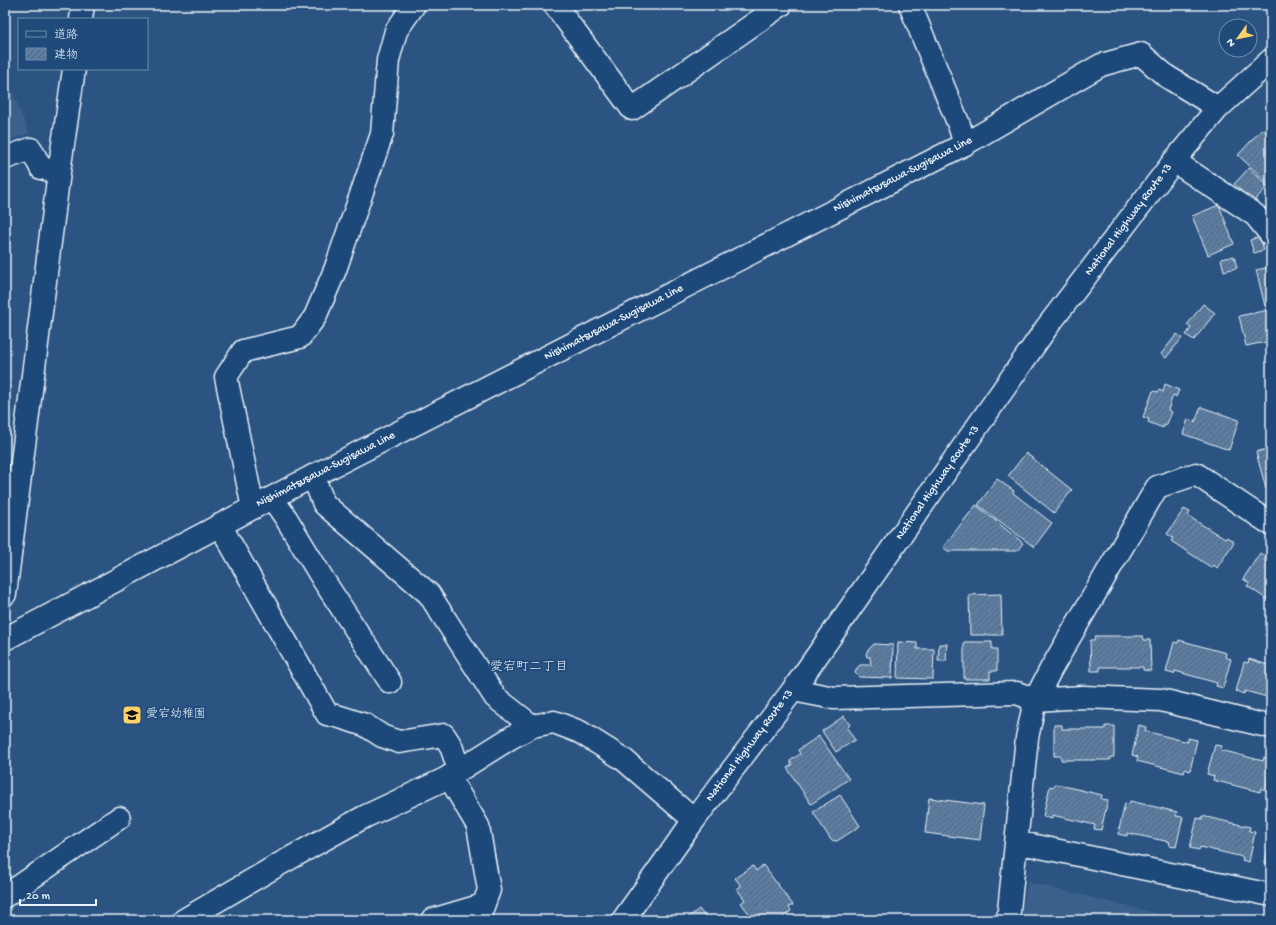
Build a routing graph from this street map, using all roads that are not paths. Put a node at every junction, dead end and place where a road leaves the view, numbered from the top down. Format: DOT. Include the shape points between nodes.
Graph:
graph roads {
  1 [pos="83,5"];
  2 [pos="414,5"];
  3 [pos="555,5"];
  4 [pos="781,5"];
  5 [pos="910,5"];
  6 [pos="81,18"];
  7 [pos="1271,60"];
  8 [pos="74,70"];
  9 [pos="1218,108"];
  10 [pos="965,144"];
  11 [pos="5,158"];
  12 [pos="1174,161"];
  13 [pos="59,172"];
  14 [pos="1271,235"];
  15 [pos="313,476"];
  16 [pos="272,498"];
  17 [pos="253,508"];
  18 [pos="1271,524"];
  19 [pos="220,525"];
  20 [pos="5,594"];
  21 [pos="5,639"];
  22 [pos="390,682"];
  23 [pos="793,690"];
  24 [pos="1035,700"];
  25 [pos="532,726"];
  26 [pos="1271,727"];
  27 [pos="454,774"];
  28 [pos="118,818"];
  29 [pos="694,820"];
  30 [pos="1016,842"];
  31 [pos="1271,894"];
  32 [pos="5,896"];
  33 [pos="481,913"];
  34 [pos="184,920"];
  35 [pos="432,920"];
  36 [pos="623,920"];
  37 [pos="1008,920"];
  1 -- 6 [label="main road"];
  2 -- 17 [label="main road" via="396,31 388,60 382,134 316,317 300,337 243,351 226,377"];
  3 -- 4 [label="main road" via="632,110"];
  5 -- 10 [label="main road"];
  7 -- 9 [label="main road, National Highway Route 13"];
  8 -- 13 [label="main road"];
  9 -- 10 [label="main road, Nishimatsusawa-Sugisawa Line" via="1166,76 1141,54 1101,65"];
  9 -- 12 [label="main road, National Highway Route 13"];
  10 -- 15 [label="main road, Nishimatsusawa-Sugisawa Line"];
  11 -- 13 [label="main road" via="31,149 41,168"];
  12 -- 14 [label="main road" via="1255,215"];
  12 -- 23 [label="main road, National Highway Route 13" via="1047,327"];
  13 -- 20 [label="main road"];
  15 -- 16 [label="main road, Nishimatsusawa-Sugisawa Line"];
  15 -- 25 [label="main road" via="324,504 429,594 495,697"];
  16 -- 17 [label="main road, Nishimatsusawa-Sugisawa Line"];
  16 -- 22 [label="main road"];
  17 -- 19 [label="main road, Nishimatsusawa-Sugisawa Line"];
  18 -- 24 [label="main road" via="1196,474 1157,487"];
  19 -- 21 [label="main road, Nishimatsusawa-Sugisawa Line"];
  19 -- 27 [label="main road" via="327,714 365,725 382,736 399,742 444,735 450,746"];
  23 -- 24 [label="main road" via="834,698 1017,693"];
  23 -- 29 [label="main road, National Highway Route 13"];
  24 -- 26 [label="main road" via="1083,697 1161,700"];
  24 -- 30 [label="main road" via="1026,738"];
  25 -- 27 [label="main road"];
  25 -- 29 [label="main road" via="554,722 580,732 623,759"];
  27 -- 33 [label="main road" via="478,826 489,890"];
  27 -- 34 [label="main road" via="364,817"];
  28 -- 32 [label="main road"];
  29 -- 36 [label="main road, National Highway Route 13"];
  30 -- 31 [label="main road"];
  30 -- 37 [label="main road"];
  33 -- 35 [label="main road"];
}
